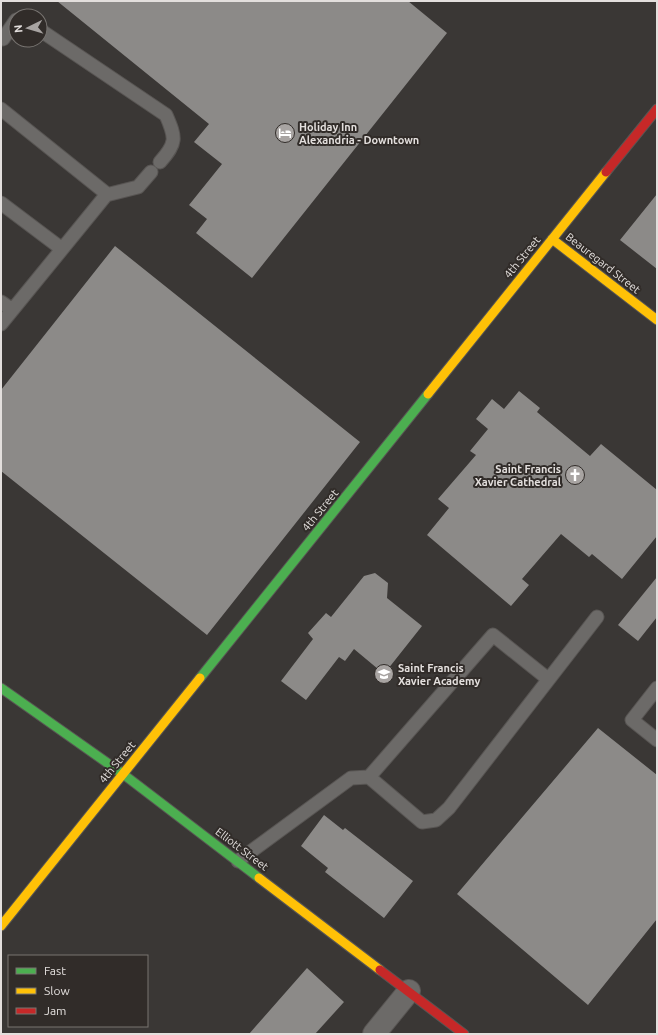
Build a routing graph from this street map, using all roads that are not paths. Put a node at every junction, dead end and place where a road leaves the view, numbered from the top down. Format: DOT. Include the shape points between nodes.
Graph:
graph roads {
  1 [pos="8,32"];
  2 [pos="48,35"];
  3 [pos="3,39"];
  4 [pos="1,109"];
  5 [pos="657,109"];
  6 [pos="160,162"];
  7 [pos="151,172"];
  8 [pos="106,195"];
  9 [pos="1,203"];
  10 [pos="552,239"];
  11 [pos="62,249"];
  12 [pos="6,306"];
  13 [pos="657,320"];
  14 [pos="1,324"];
  15 [pos="597,617"];
  16 [pos="548,679"];
  17 [pos="1,688"];
  18 [pos="657,688"];
  19 [pos="657,740"];
  20 [pos="123,774"];
  21 [pos="369,777"];
  22 [pos="238,861"];
  23 [pos="1,926"];
  24 [pos="409,991"];
  25 [pos="374,1034"];
  26 [pos="464,1034"];
  1 -- 3 [label="lane"];
  2 -- 6 [label="lane" via="166,115 175,134 172,148"];
  4 -- 8 [label="lane"];
  5 -- 10 [label="main road, 4th Street"];
  7 -- 8 [label="lane" via="138,187"];
  8 -- 11 [label="lane"];
  9 -- 11 [label="lane"];
  10 -- 13 [label="main road, Beauregard Street"];
  10 -- 20 [label="main road, 4th Street"];
  11 -- 12 [label="lane"];
  12 -- 14 [label="lane"];
  15 -- 16 [label="lane"];
  16 -- 21 [label="lane" via="493,635"];
  16 -- 21 [label="lane" via="436,820 422,822"];
  17 -- 20 [label="main road, Elliott Street"];
  18 -- 19 [label="lane" via="632,720"];
  20 -- 22 [label="main road, Elliott Street"];
  20 -- 23 [label="main road, 4th Street"];
  21 -- 22 [label="lane" via="351,778"];
  22 -- 24 [label="main road, Elliott Street"];
  24 -- 25 [label="street"];
  24 -- 26 [label="main road, Elliott Street"];
}
